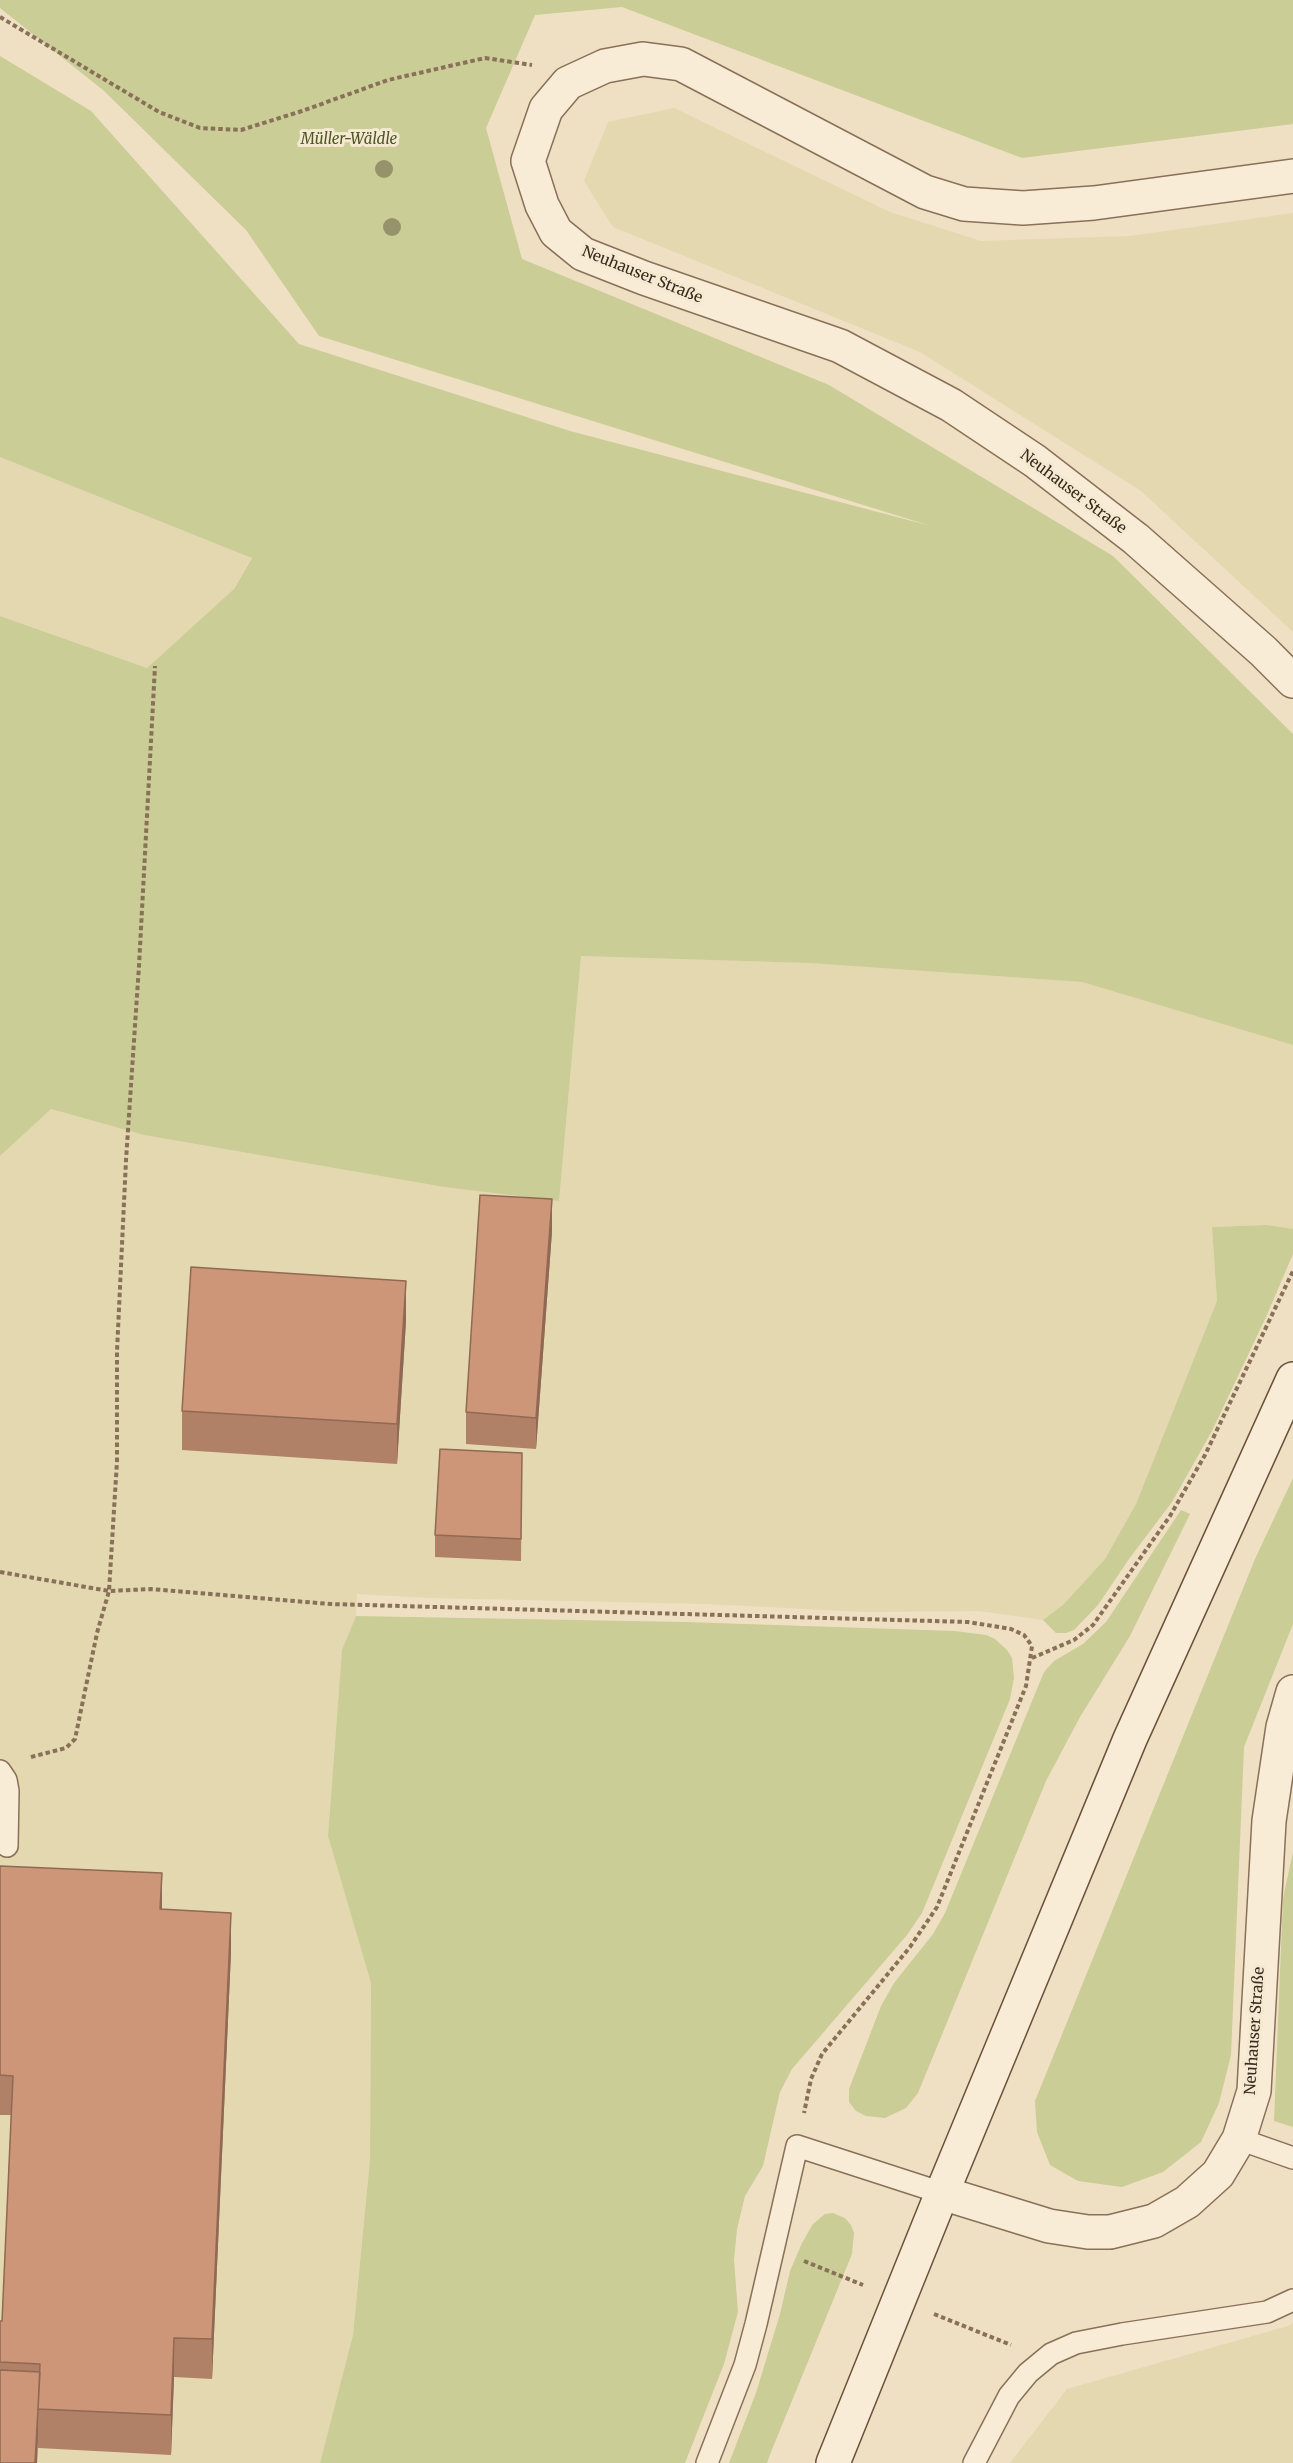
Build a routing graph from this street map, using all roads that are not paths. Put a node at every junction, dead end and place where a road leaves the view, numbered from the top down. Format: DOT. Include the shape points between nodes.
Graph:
graph roads {
  1 [pos="1293,176"];
  2 [pos="1293,681"];
  3 [pos="1293,1379"];
  4 [pos="1293,1692"];
  5 [pos="0,1771"];
  6 [pos="7,1846"];
  7 [pos="1239,2139"];
  8 [pos="1293,2158"];
  9 [pos="942,2193"];
  10 [pos="1293,2300"];
  11 [pos="707,2463"];
  12 [pos="832,2463"];
  13 [pos="974,2463"];
  1 -- 2 [label="street, Neuhauser Straße" via="1094,203 1023,208 964,204 925,192 681,64 643,59 604,66 568,83 546,109 528,160 542,205 556,232 583,254 840,346 951,405 1035,461 1136,539"];
  3 -- 9 [label="street" via="1152,1688"];
  4 -- 7 [label="street, Neuhauser Straße" via="1283,1727 1269,1821 1254,2091"];
  5 -- 6 [label="lane" via="8,1786"];
  7 -- 8 [label="lane"];
  7 -- 9 [label="street, Neuhauser Straße" via="1218,2174 1187,2202 1154,2221 1110,2232 1049,2226"];
  9 -- 11 [label="lane" via="797,2146 748,2355"];
  9 -- 12 [label="street"];
  10 -- 13 [label="lane" via="1267,2312 1122,2334 1076,2343 1051,2354 1009,2396"];
}
